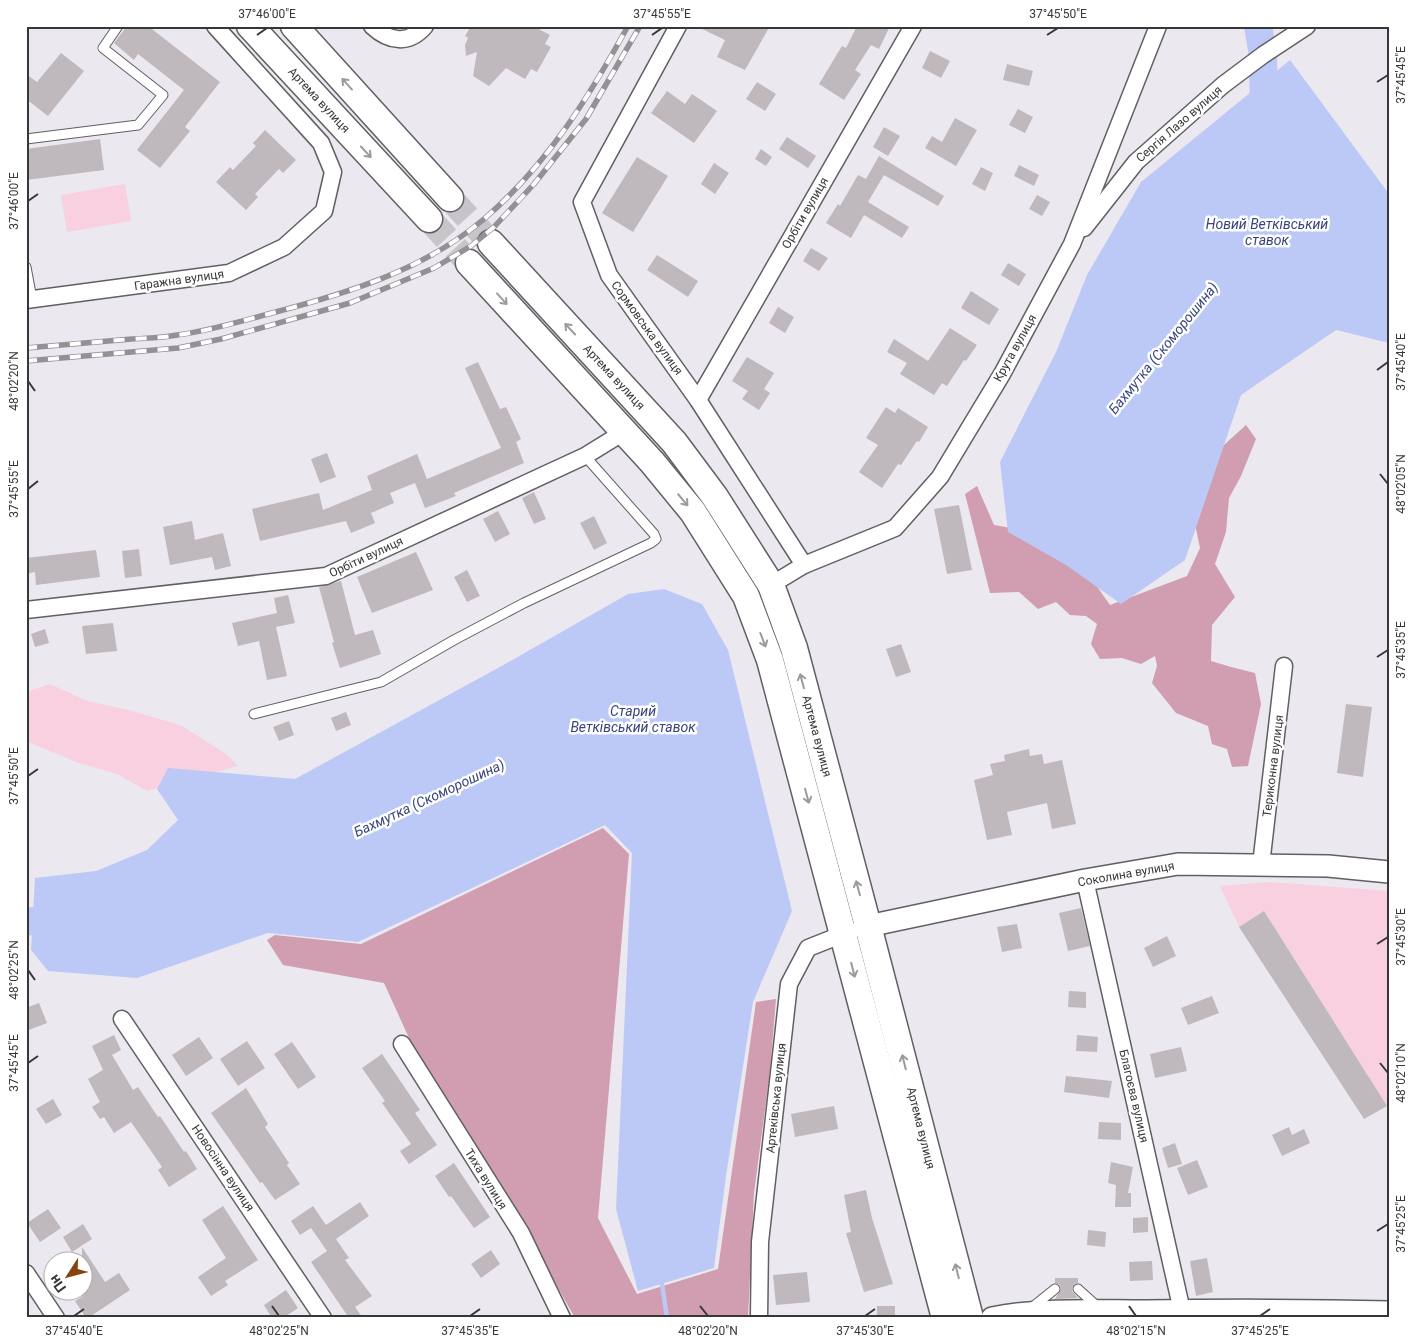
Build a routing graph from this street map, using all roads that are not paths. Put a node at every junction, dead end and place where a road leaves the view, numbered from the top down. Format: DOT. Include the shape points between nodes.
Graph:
graph roads {
  1 [pos="118,26"];
  2 [pos="215,26"];
  3 [pos="250,26"];
  4 [pos="294,26"];
  5 [pos="372,26"];
  6 [pos="425,26"];
  7 [pos="678,26"];
  8 [pos="913,26"];
  9 [pos="1158,26"];
  10 [pos="1307,26"];
  11 [pos="26,139"];
  12 [pos="450,198"];
  13 [pos="429,219"];
  14 [pos="491,243"];
  15 [pos="1072,244"];
  16 [pos="470,263"];
  17 [pos="26,268"];
  18 [pos="29,300"];
  19 [pos="698,400"];
  20 [pos="624,432"];
  21 [pos="585,456"];
  22 [pos="804,565"];
  23 [pos="771,585"];
  24 [pos="26,610"];
  25 [pos="1284,666"];
  26 [pos="254,714"];
  27 [pos="1261,865"];
  28 [pos="1389,872"];
  29 [pos="1086,880"];
  30 [pos="856,929"];
  31 [pos="122,1019"];
  32 [pos="402,1044"];
  33 [pos="26,1272"];
  34 [pos="1055,1289"];
  35 [pos="1078,1289"];
  36 [pos="1102,1311"];
  37 [pos="1182,1311"];
  38 [pos="1389,1312"];
  39 [pos="1025,1313"];
  40 [pos="1304,1314"];
  41 [pos="56,1318"];
  42 [pos="323,1318"];
  43 [pos="562,1318"];
  44 [pos="758,1318"];
  45 [pos="945,1318"];
  46 [pos="970,1318"];
  47 [pos="992,1318"];
  1 -- 11 [label="lane" via="103,48 163,95 138,125"];
  2 -- 18 [label="street, Гаражна вулиця" via="321,143 333,172 324,212 284,247 229,273"];
  3 -- 13 [label="main road, Артема вулиця, one-way"];
  12 -- 4 [label="main road, one-way"];
  5 -- 6 [label="street" via="380,34 395,39 409,39"];
  7 -- 19 [label="street, Сормовська вулиця" via="582,202 609,275"];
  8 -- 19 [label="street, Орбіти вулиця"];
  9 -- 15 [label="street, Крута вулиця"];
  10 -- 15 [label="street, Сергія Лазо вулиця" via="1223,85 1136,162"];
  23 -- 14 [label="main road, Артема вулиця, one-way" via="715,497 674,442"];
  15 -- 22 [label="street, Крута вулиця" via="1002,374 940,477 895,528"];
  16 -- 20 [label="main road, Артема вулиця, one-way"];
  17 -- 18 [label="lane"];
  19 -- 22 [label="street, Сормовська вулиця"];
  20 -- 21 [label="street, Орбіти вулиця"];
  20 -- 30 [label="main road, Артема вулиця, one-way" via="693,512 746,596 770,660"];
  21 -- 24 [label="street, Орбіти вулиця" via="326,576"];
  21 -- 26 [label="lane" via="654,534 656,539 652,543 524,603 382,682"];
  22 -- 23 [label="street, Крута вулиця"];
  30 -- 23 [label="main road, Артема вулиця, one-way" via="794,648"];
  25 -- 27 [label="street, Териконна вулиця"];
  27 -- 28 [label="street, Соколина вулиця" via="1328,866"];
  27 -- 29 [label="street, Соколина вулиця" via="1178,864"];
  29 -- 30 [label="street, Соколина вулиця"];
  29 -- 37 [label="street, Благоєва вулиця"];
  30 -- 44 [label="street, Артеківська вулиця" via="808,948 788,984 760,1242"];
  30 -- 45 [label="main road, Артема вулиця, one-way"];
  46 -- 30 [label="main road, Артема вулиця, one-way"];
  31 -- 42 [label="street, Новосінна вулиця"];
  32 -- 43 [label="street, Тиха вулиця" via="520,1233"];
  33 -- 41 [label="street"];
  34 -- 39 [label="lane"];
  35 -- 36 [label="lane"];
  36 -- 37 [label="street"];
  36 -- 39 [label="street"];
  37 -- 40 [label="street"];
  38 -- 40 [label="street"];
  39 -- 47 [label="street"];
}
